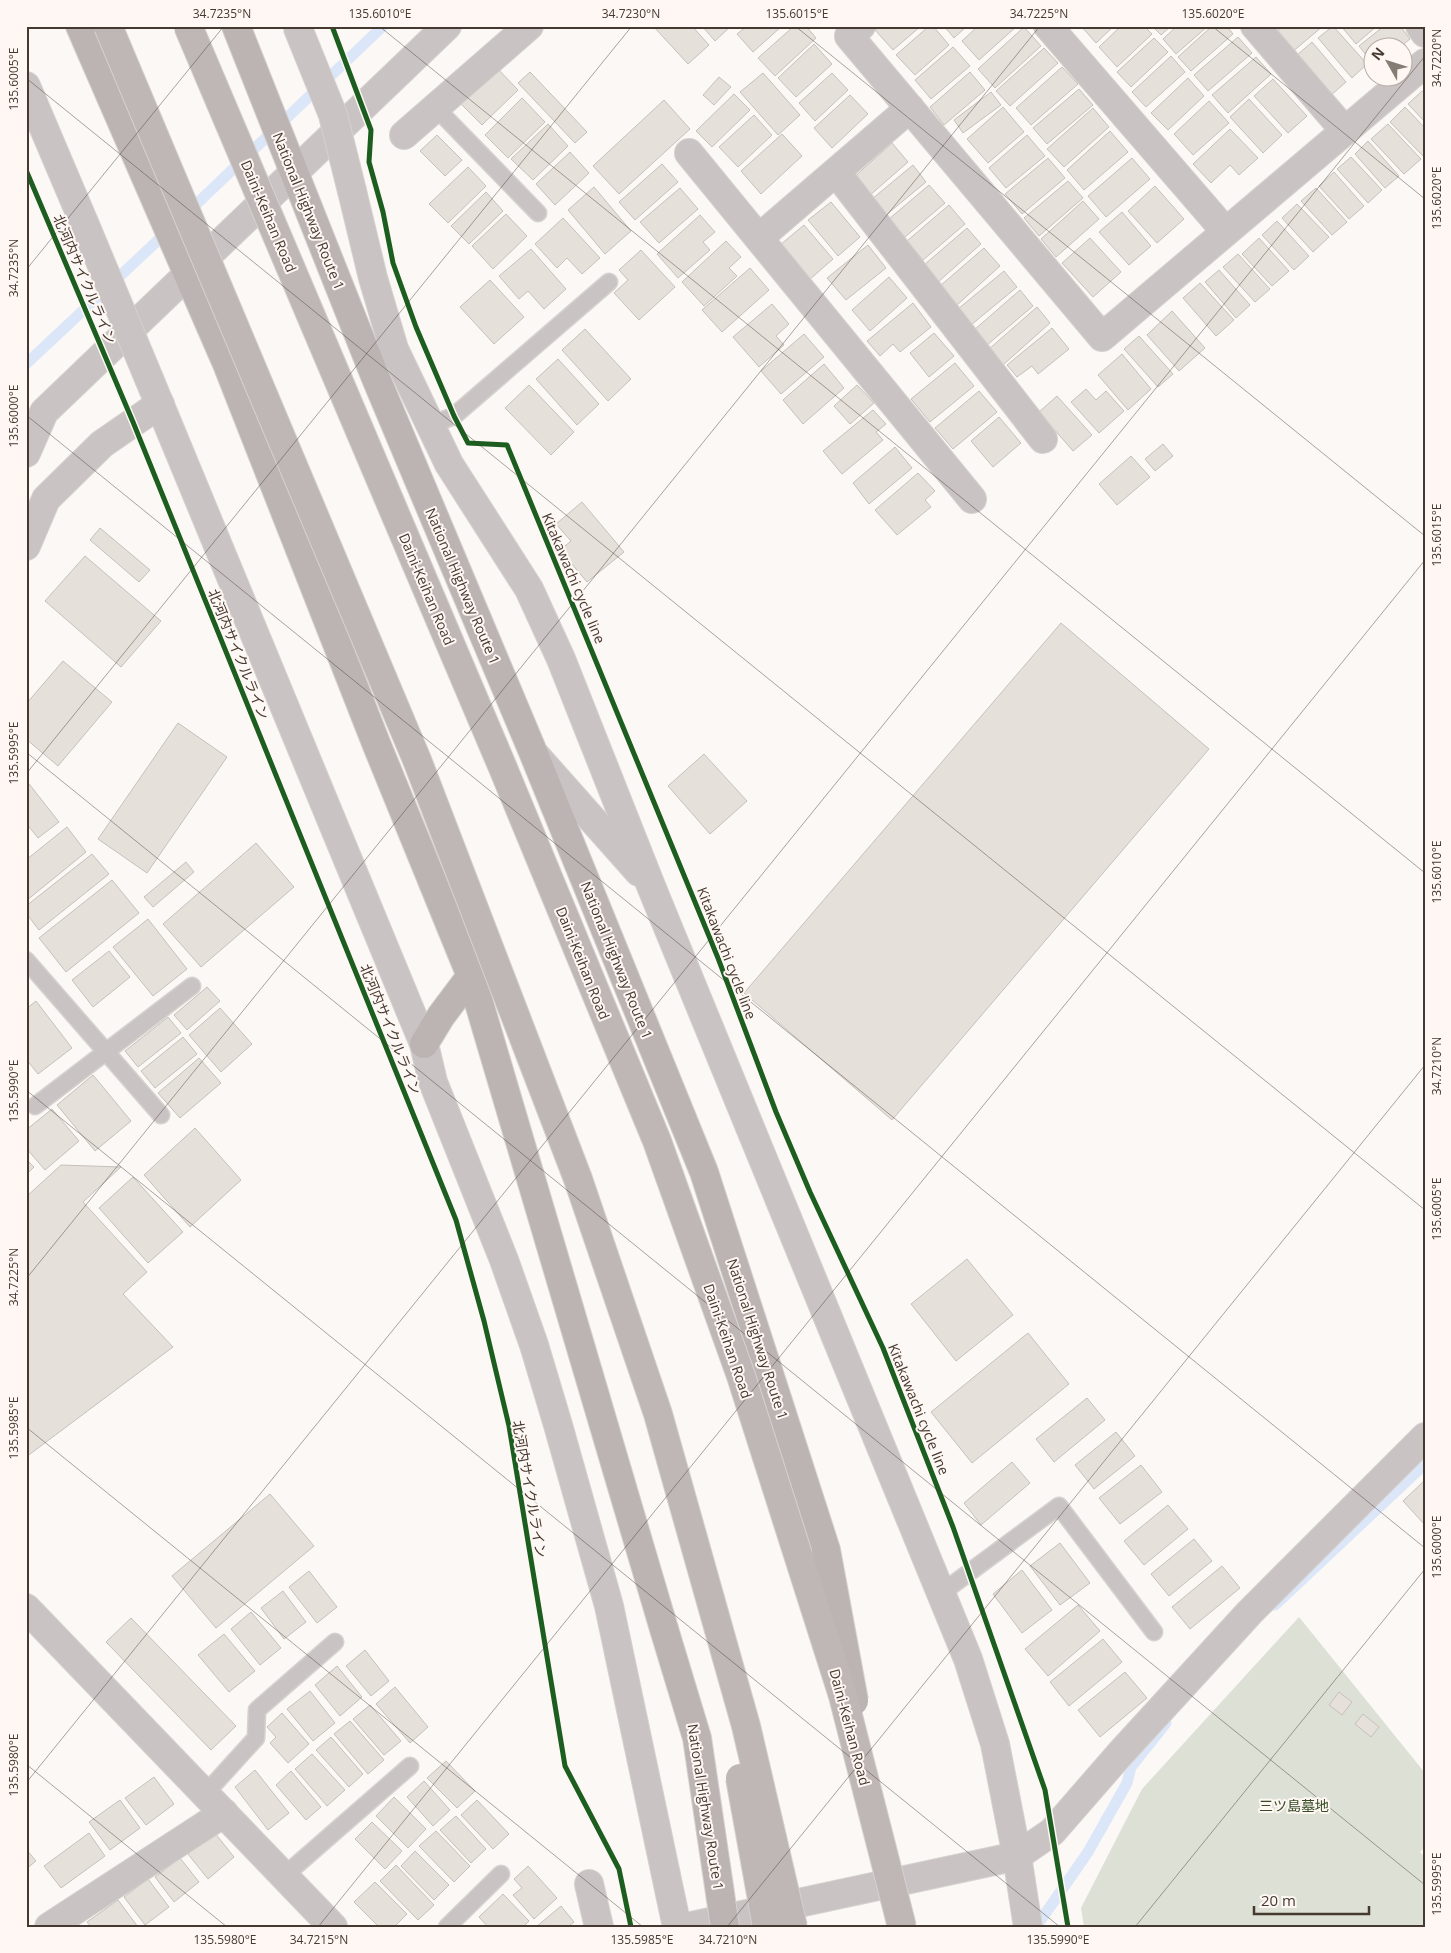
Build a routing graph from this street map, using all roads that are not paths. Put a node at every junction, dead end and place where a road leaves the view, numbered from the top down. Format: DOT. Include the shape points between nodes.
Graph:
graph roads {
  1 [pos="80,26"];
  2 [pos="108,26"];
  3 [pos="188,26"];
  4 [pos="236,26"];
  5 [pos="296,26"];
  6 [pos="447,26"];
  7 [pos="530,26"];
  8 [pos="861,26"];
  9 [pos="1048,26"];
  10 [pos="1255,26"];
  11 [pos="1420,26"];
  12 [pos="1425,33"];
  13 [pos="1425,63"];
  14 [pos="26,86"];
  15 [pos="435,107"];
  16 [pos="910,108"];
  17 [pos="1344,131"];
  18 [pos="404,136"];
  19 [pos="689,153"];
  20 [pos="290,163"];
  21 [pos="836,172"];
  22 [pos="538,213"];
  23 [pos="1226,232"];
  24 [pos="759,238"];
  25 [pos="184,264"];
  26 [pos="609,282"];
  27 [pos="155,392"];
  28 [pos="430,425"];
  29 [pos="1043,439"];
  30 [pos="26,453"];
  31 [pos="972,499"];
  32 [pos="26,546"];
  33 [pos="532,752"];
  34 [pos="651,886"];
  35 [pos="26,960"];
  36 [pos="471,976"];
  37 [pos="192,986"];
  38 [pos="424,1044"];
  39 [pos="106,1052"];
  40 [pos="35,1106"];
  41 [pos="160,1115"];
  42 [pos="658,1414"];
  43 [pos="1425,1437"];
  44 [pos="940,1594"];
  45 [pos="26,1608"];
  46 [pos="1154,1632"];
  47 [pos="335,1642"];
  48 [pos="410,1766"];
  49 [pos="215,1803"];
  50 [pos="1017,1856"];
  51 [pos="501,1874"];
  52 [pos="284,1876"];
  53 [pos="589,1884"];
  54 [pos="887,1884"];
  55 [pos="724,1923"];
  56 [pos="49,1927"];
  57 [pos="333,1927"];
  58 [pos="447,1927"];
  59 [pos="599,1927"];
  60 [pos="677,1927"];
  61 [pos="687,1927"];
  62 [pos="767,1927"];
  63 [pos="793,1927"];
  64 [pos="892,1927"];
  65 [pos="902,1927"];
  66 [pos="1028,1927"];
  1 -- 25 [label="highway, National Highway Route 1"];
  2 -- 42 [label="highway, bridge" via="417,760 578,1179"];
  3 -- 65 [label="highway, Daini-Keihan Road, bridge" via="657,1141 741,1376 843,1696"];
  4 -- 20 [label="highway, National Highway Route 1"];
  5 -- 28 [label="street, bridge" via="333,115 394,349"];
  6 -- 20 [label="street"];
  7 -- 15 [label="street"];
  8 -- 16 [label="street" via="849,36"];
  9 -- 23 [label="street"];
  10 -- 17 [label="street"];
  11 -- 12 [label="street"];
  13 -- 17 [label="street"];
  14 -- 27 [label="street, bridge"];
  15 -- 18 [label="street"];
  15 -- 22 [label="lane"];
  16 -- 21 [label="street"];
  16 -- 23 [label="street" via="1102,337"];
  17 -- 23 [label="street"];
  19 -- 24 [label="street"];
  20 -- 25 [label="street"];
  20 -- 33 [label="highway, National Highway Route 1"];
  21 -- 24 [label="street"];
  21 -- 29 [label="street"];
  24 -- 31 [label="street"];
  25 -- 30 [label="street" via="44,412"];
  25 -- 36 [label="highway, National Highway Route 1"];
  26 -- 28 [label="lane" via="454,416"];
  27 -- 32 [label="street" via="46,500"];
  27 -- 38 [label="street"];
  28 -- 34 [label="street" via="449,464 529,590 561,660"];
  33 -- 34 [label="street"];
  33 -- 54 [label="highway, National Highway Route 1, bridge" via="704,1172 826,1550"];
  34 -- 44 [label="street"];
  35 -- 39 [label="lane"];
  36 -- 38 [label="highway"];
  36 -- 55 [label="highway, National Highway Route 1, bridge" via="697,1738"];
  37 -- 39 [label="lane"];
  38 -- 60 [label="street" via="433,1082 534,1345 563,1444 609,1606"];
  39 -- 40 [label="lane"];
  39 -- 41 [label="lane"];
  42 -- 62 [label="highway, bridge" via="730,1721"];
  42 -- 63 [label="highway, bridge" via="746,1726"];
  43 -- 50 [label="street" via="1250,1612 1052,1832"];
  44 -- 46 [label="lane" via="1059,1506"];
  44 -- 50 [label="street" via="968,1659 995,1744"];
  45 -- 49 [label="street"];
  47 -- 49 [label="lane" via="257,1710 256,1738"];
  48 -- 52 [label="lane"];
  49 -- 52 [label="street"];
  49 -- 56 [label="street"];
  50 -- 54 [label="street"];
  50 -- 66 [label="street"];
  51 -- 58 [label="lane"];
  52 -- 57 [label="street"];
  53 -- 59 [label="street"];
  54 -- 55 [label="street"];
  54 -- 64 [label="highway, National Highway Route 1"];
  55 -- 61 [label="street"];
}
